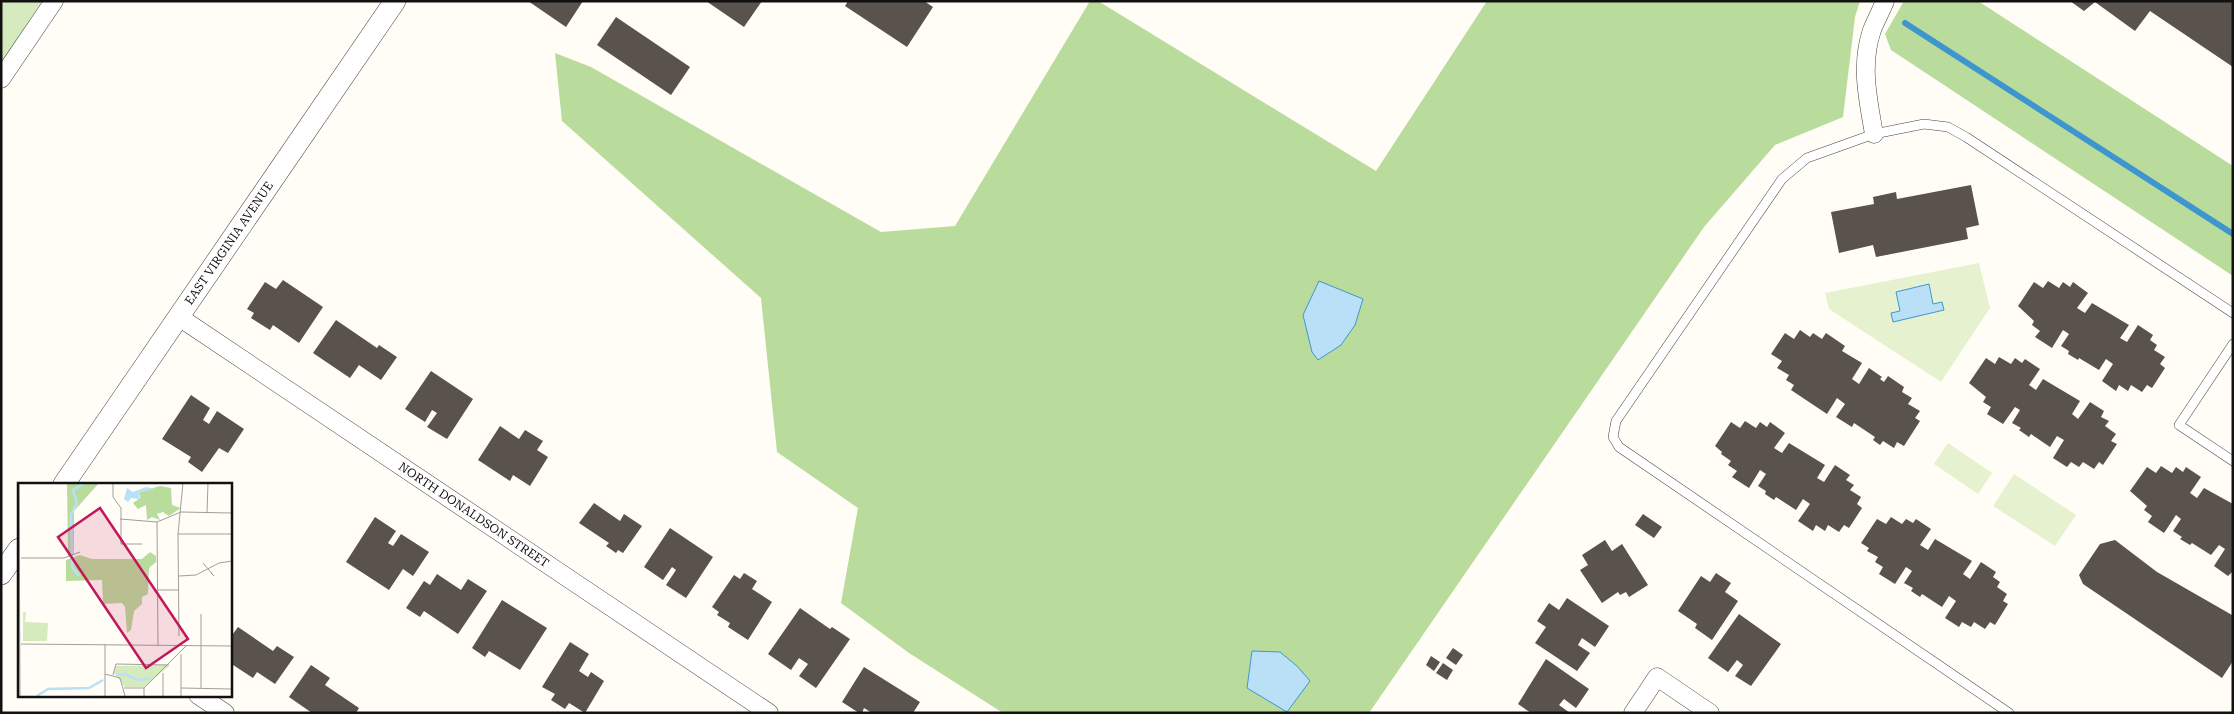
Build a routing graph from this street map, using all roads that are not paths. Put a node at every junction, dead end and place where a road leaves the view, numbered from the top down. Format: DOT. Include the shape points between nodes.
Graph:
graph roads {
  1 [pos="54,1"];
  2 [pos="395,1"];
  3 [pos="1885,1"];
  4 [pos="1,79"];
  5 [pos="1874,134"];
  6 [pos="2233,313"];
  7 [pos="179,317"];
  8 [pos="2233,344"];
  9 [pos="2233,461"];
  10 [pos="65,483"];
  11 [pos="18,550"];
  12 [pos="1,574"];
  13 [pos="200,696"];
  14 [pos="225,713"];
  15 [pos="769,713"];
  16 [pos="1633,713"];
  17 [pos="1710,713"];
  18 [pos="2009,713"];
  1 -- 4 [label="street"];
  2 -- 7 [label="street, EAST VIRGINIA AVENUE"];
  3 -- 5 [label="street" via="1872,30 1865,62 1866,91"];
  5 -- 6 [label="lane" via="1924,124 1948,127"];
  5 -- 18 [label="lane" via="1807,158 1782,179 1616,421 1613,437 1619,447"];
  7 -- 10 [label="street, EAST VIRGINIA AVENUE"];
  7 -- 15 [label="street, NORTH DONALDSON STREET"];
  8 -- 9 [label="lane" via="2179,425"];
  11 -- 12 [label="street"];
  13 -- 14 [label="street"];
  16 -- 17 [label="street" via="1657,678"];
}
